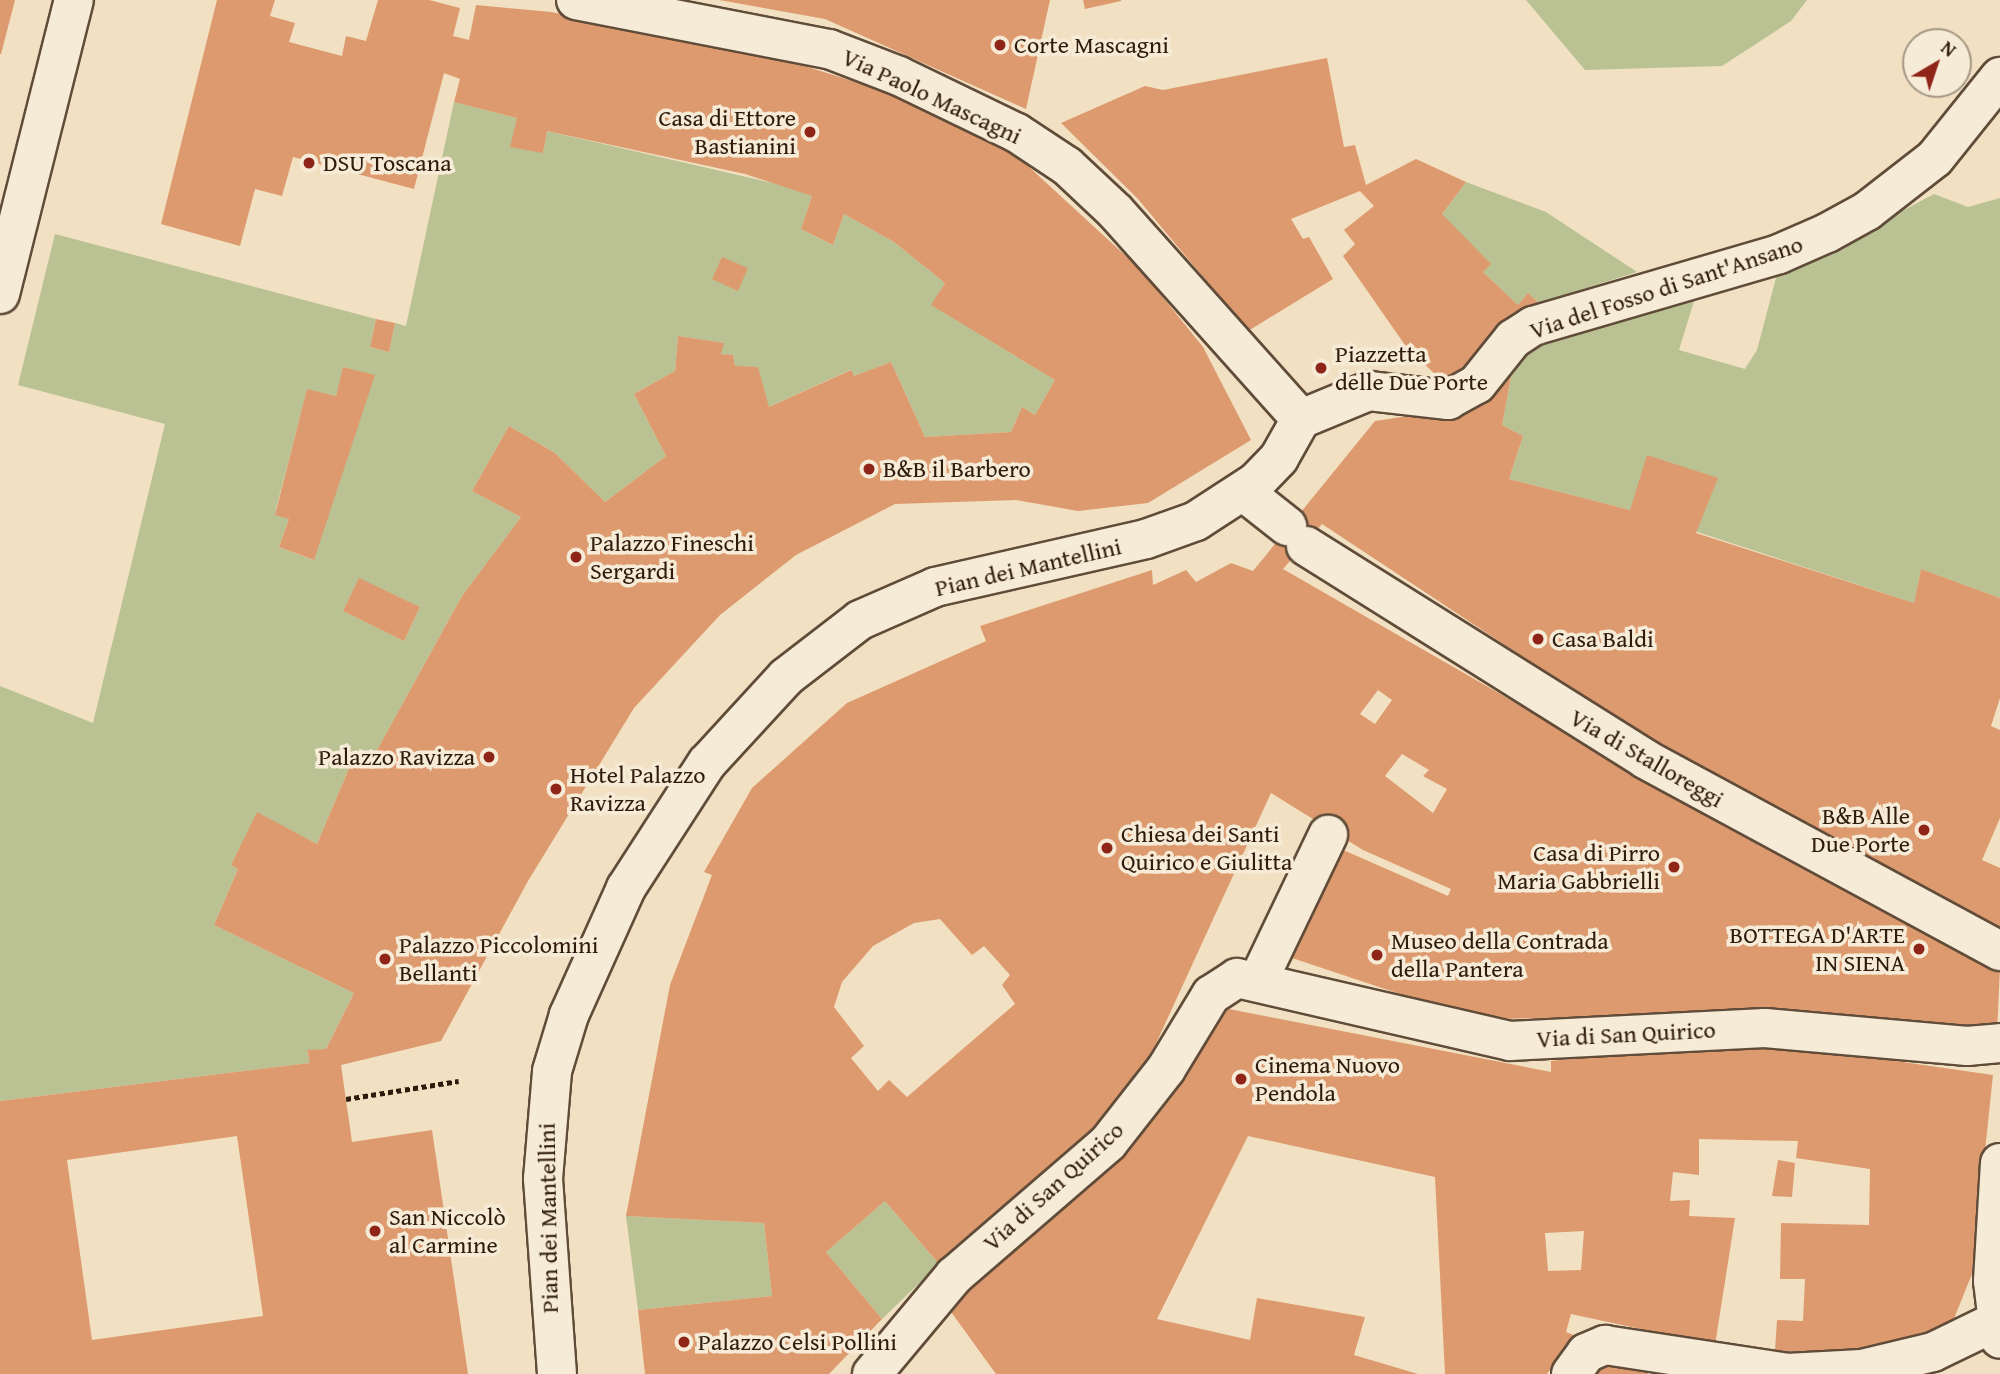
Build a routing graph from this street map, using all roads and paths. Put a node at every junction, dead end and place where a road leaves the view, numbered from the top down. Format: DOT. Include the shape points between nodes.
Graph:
graph roads {
  1 [pos="74,0"];
  2 [pos="576,0"];
  3 [pos="2000,77"];
  4 [pos="0,294"];
  5 [pos="1301,419"];
  6 [pos="1244,492"];
  7 [pos="1328,835"];
  8 [pos="2000,951"];
  9 [pos="1259,979"];
  10 [pos="2000,1043"];
  11 [pos="458,1081"];
  12 [pos="346,1099"];
  13 [pos="2000,1163"];
  14 [pos="1998,1330"];
  15 [pos="557,1374"];
  16 [pos="872,1374"];
  17 [pos="1571,1374"];
  1 -- 4 [label="street"];
  2 -- 5 [label="street, Via Paolo Mascagni" via="829,49 899,76 1017,133 1067,166 1115,211 1233,350"];
  3 -- 5 [label="street, Via del Fosso di Sant'Ansano" via="1935,158 1867,211 1827,233 1779,254 1533,326 1513,339 1476,384 1448,400 1369,391"];
  5 -- 6 [label="street, Pian dei Mantellini" via="1279,458"];
  6 -- 8 [label="street, Via di Stalloreggi" via="1296,536 1645,759"];
  6 -- 15 [label="street, Pian dei Mantellini" via="1206,516 1146,539 947,583 860,620 786,677 707,763 626,888 569,1015 552,1071 542,1179"];
  7 -- 9 [label="street"];
  9 -- 10 [label="street, Via di San Quirico" via="1510,1041 1765,1028 1967,1046"];
  9 -- 16 [label="street, Via di San Quirico" via="1237,978 1217,988 1166,1069 1108,1143 954,1276"];
  11 -- 12 [label="path"];
  13 -- 14 [label="street" via="1993,1244"];
  14 -- 17 [label="street" via="1862,1369 1787,1373 1605,1345 1586,1353"];
}
